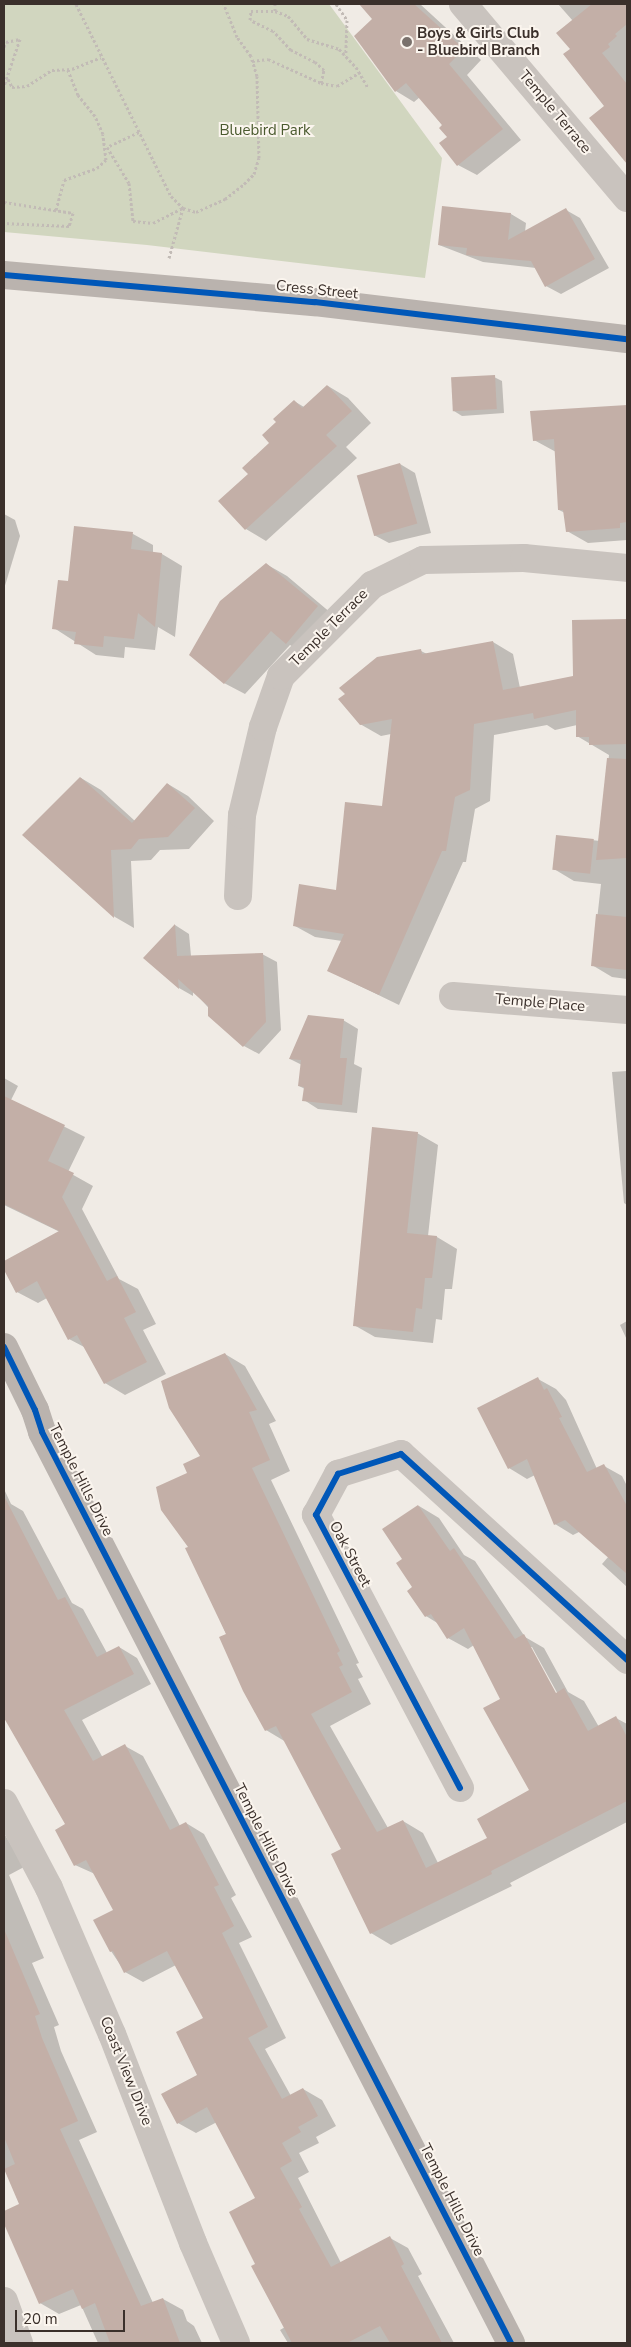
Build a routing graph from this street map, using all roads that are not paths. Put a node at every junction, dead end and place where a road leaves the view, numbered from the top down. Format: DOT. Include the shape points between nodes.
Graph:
graph roads {
  1 [pos="463,4"];
  2 [pos="627,198"];
  3 [pos="4,275"];
  4 [pos="627,339"];
  5 [pos="627,568"];
  6 [pos="238,896"];
  7 [pos="454,996"];
  8 [pos="627,1010"];
  9 [pos="4,1347"];
  10 [pos="4,1389"];
  11 [pos="42,1432"];
  12 [pos="627,1660"];
  13 [pos="460,1788"];
  14 [pos="4,1803"];
  15 [pos="4,2301"];
  16 [pos="19,2343"];
  17 [pos="236,2343"];
  18 [pos="511,2343"];
  1 -- 2 [label="street, Temple Terrace"];
  3 -- 4 [label="street, Cress Street" via="315,302"];
  5 -- 6 [label="street, Temple Terrace" via="524,558 423,560 372,585 281,676 263,727 242,815"];
  7 -- 8 [label="street, Temple Place"];
  9 -- 11 [label="street, Temple Hills Drive" via="35,1410"];
  10 -- 11 [label="street, Temple Hills Drive"];
  11 -- 18 [label="street, Temple Hills Drive"];
  12 -- 13 [label="street, Oak Street" via="401,1454 338,1474 316,1515"];
  14 -- 17 [label="street, Coast View Drive" via="49,1888 112,2034 193,2243"];
  15 -- 16 [label="street"];
}
